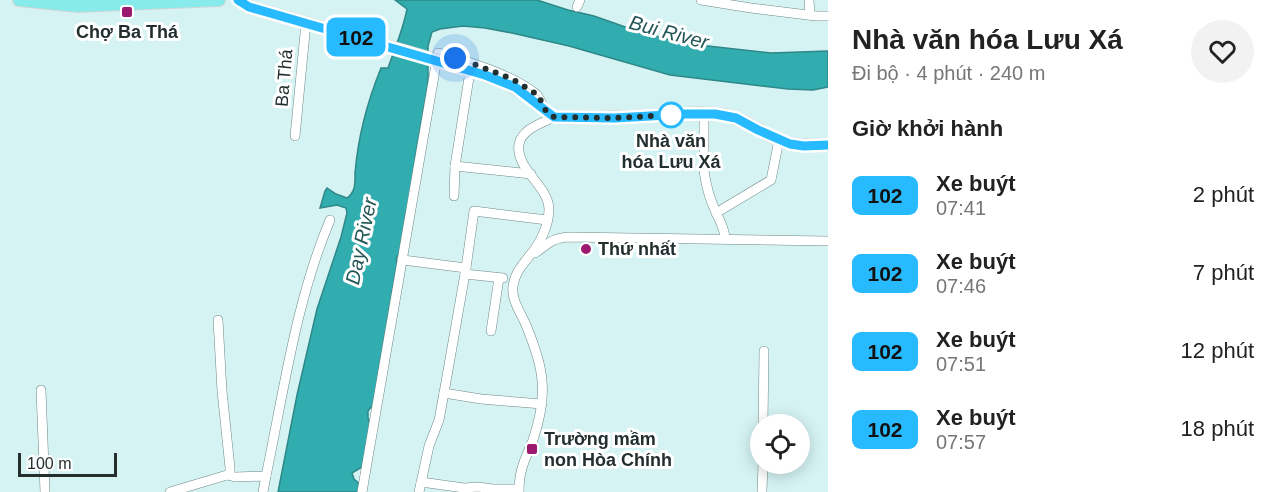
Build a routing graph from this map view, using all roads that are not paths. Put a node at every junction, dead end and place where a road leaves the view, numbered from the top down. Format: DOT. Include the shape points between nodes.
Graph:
graph roads {
  1 [pos="19,0"];
  2 [pos="219,0"];
  3 [pos="238,0"];
  4 [pos="701,0"];
  5 [pos="770,0"];
  6 [pos="809,0"];
  7 [pos="179,1"];
  8 [pos="771,11"];
  9 [pos="810,15"];
  10 [pos="828,16"];
  11 [pos="306,23"];
  12 [pos="471,63"];
  13 [pos="547,112"];
  14 [pos="704,113"];
  15 [pos="295,136"];
  16 [pos="779,140"];
  17 [pos="828,145"];
  18 [pos="455,166"];
  19 [pos="531,174"];
  20 [pos="454,196"];
  21 [pos="716,213"];
  22 [pos="330,220"];
  23 [pos="547,220"];
  24 [pos="725,239"];
  25 [pos="828,241"];
  26 [pos="530,255"];
  27 [pos="403,260"];
  28 [pos="465,271"];
  29 [pos="499,278"];
  30 [pos="514,281"];
  31 [pos="218,320"];
  32 [pos="491,331"];
  33 [pos="764,351"];
  34 [pos="41,390"];
  35 [pos="444,393"];
  36 [pos="542,404"];
  37 [pos="763,414"];
  38 [pos="763,474"];
  39 [pos="224,476"];
  40 [pos="266,476"];
  41 [pos="420,487"];
  42 [pos="519,490"];
  43 [pos="45,492"];
  44 [pos="170,492"];
  45 [pos="263,492"];
  46 [pos="362,492"];
  47 [pos="762,492"];
  1 -- 7 [label="main road" via="78,6"];
  2 -- 7 [label="main road"];
  3 -- 11 [label="main road" via="249,7"];
  4 -- 8 [label="street"];
  5 -- 8 [label="street"];
  6 -- 9 [label="street"];
  8 -- 9 [label="street"];
  9 -- 10 [label="street"];
  11 -- 13 [label="main road, bridge" via="485,75 515,87"];
  11 -- 15 [label="street, Ba Thá"];
  12 -- 13 [label="street" via="512,79 538,95"];
  12 -- 18 [label="street"];
  12 -- 27 [label="street" via="438,53"];
  13 -- 14 [label="main road" via="615,118"];
  13 -- 19 [label="street" via="520,141 519,156"];
  14 -- 16 [label="main road" via="736,118"];
  14 -- 21 [label="street" via="705,180"];
  16 -- 17 [label="main road" via="804,146"];
  16 -- 21 [label="street" via="771,180"];
  18 -- 19 [label="street"];
  18 -- 20 [label="street"];
  19 -- 23 [label="street" via="549,207"];
  21 -- 24 [label="street"];
  22 -- 40 [label="street" via="294,337"];
  23 -- 26 [label="street"];
  23 -- 28 [label="street" via="474,211"];
  24 -- 25 [label="street"];
  24 -- 26 [label="street" via="560,238"];
  26 -- 30 [label="street"];
  27 -- 28 [label="street"];
  27 -- 46 [label="street"];
  28 -- 29 [label="street"];
  28 -- 35 [label="street"];
  29 -- 30 [label="street"];
  29 -- 32 [label="street"];
  30 -- 36 [label="street" via="514,299 540,367"];
  31 -- 39 [label="street" via="230,468"];
  33 -- 37 [label="street"];
  34 -- 43 [label="street"];
  35 -- 36 [label="street"];
  35 -- 41 [label="street"];
  36 -- 42 [label="street" via="520,472"];
  38 -- 47 [label="street"];
  39 -- 40 [label="street"];
  39 -- 44 [label="street"];
  40 -- 45 [label="street"];
  41 -- 42 [label="street"];
}
